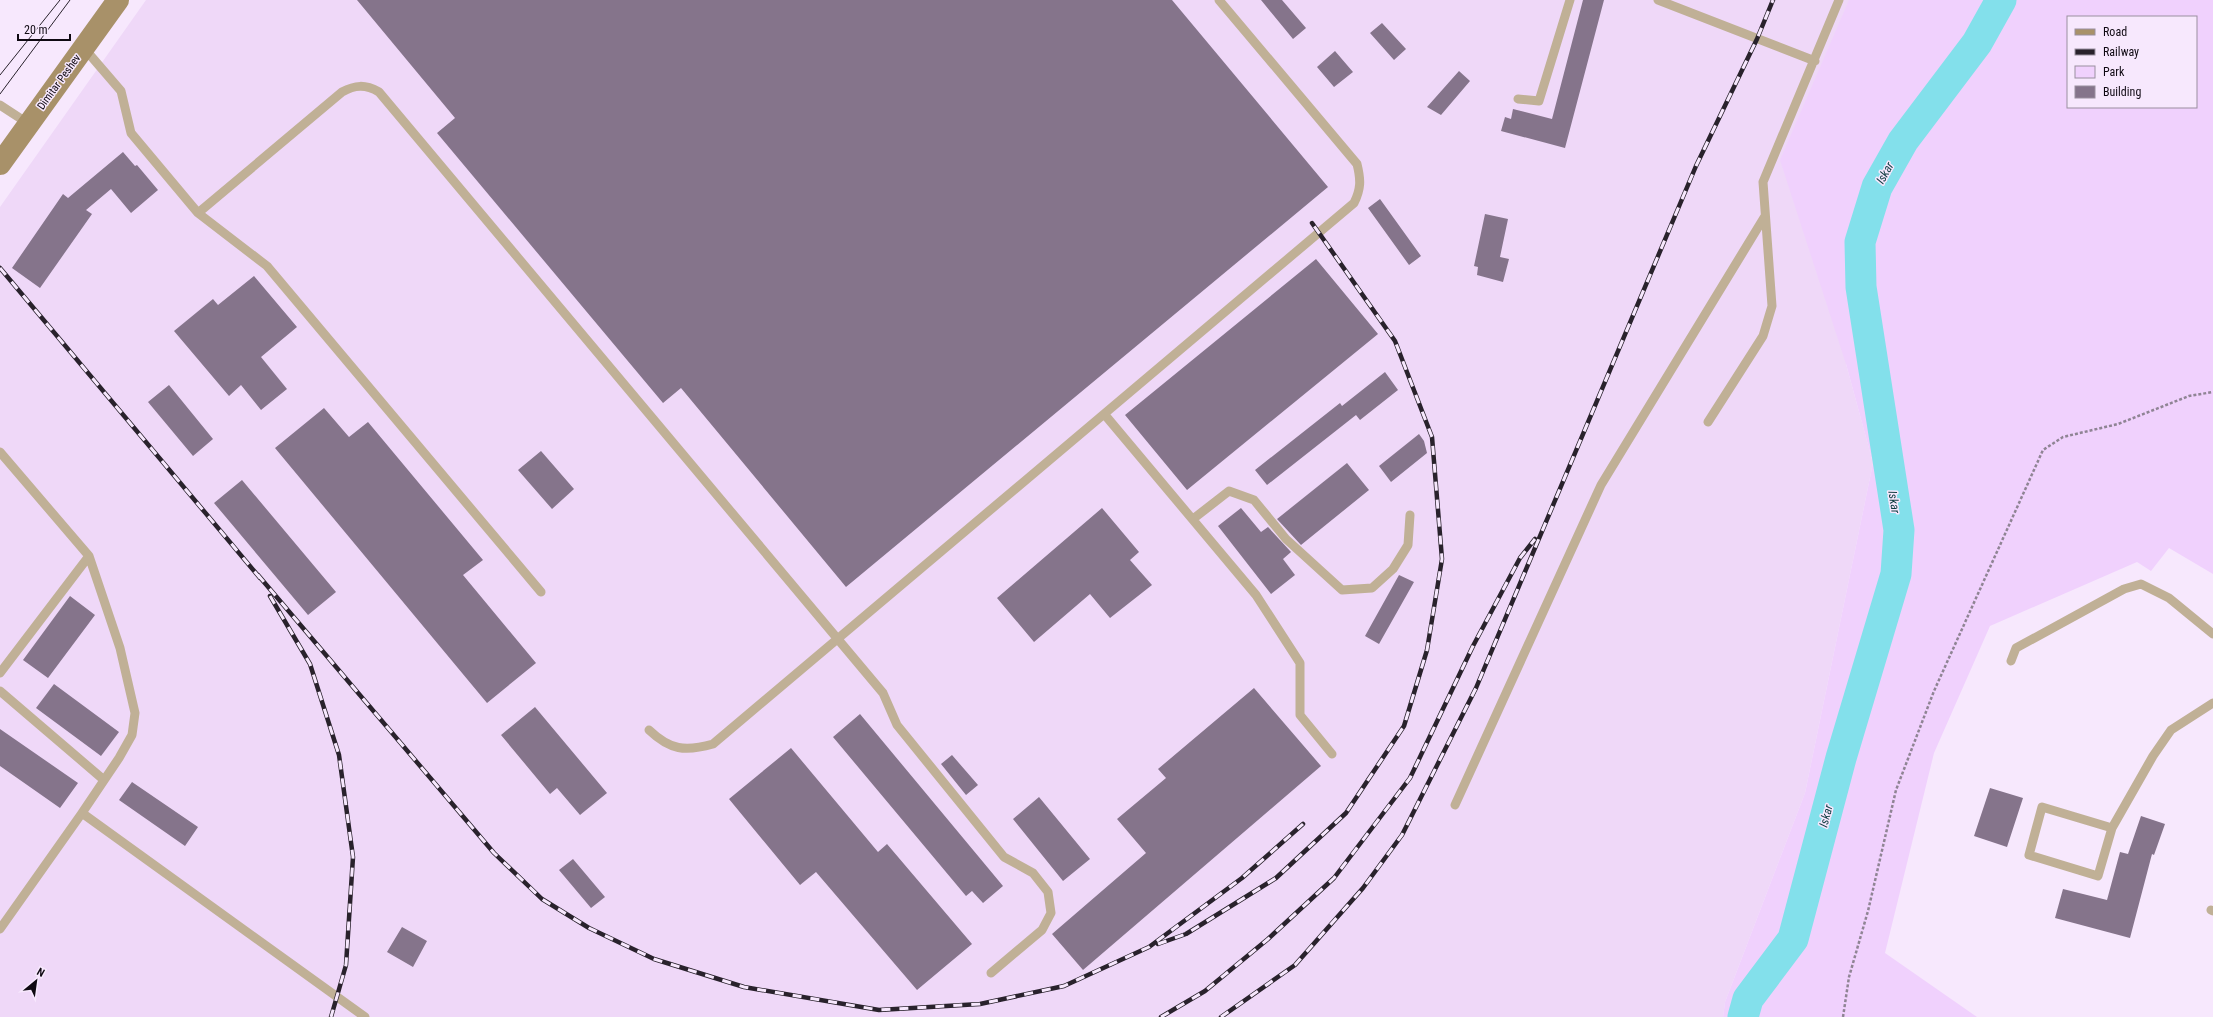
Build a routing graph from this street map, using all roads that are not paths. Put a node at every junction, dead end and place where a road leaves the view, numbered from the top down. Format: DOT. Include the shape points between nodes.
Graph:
graph roads {
  1 [pos="118,0"];
  2 [pos="1219,0"];
  3 [pos="1570,0"];
  4 [pos="1658,0"];
  5 [pos="1839,0"];
  6 [pos="84,47"];
  7 [pos="1815,61"];
  8 [pos="1518,99"];
  9 [pos="0,105"];
  10 [pos="29,124"];
  11 [pos="0,164"];
  12 [pos="198,213"];
  13 [pos="1765,216"];
  14 [pos="1105,415"];
  15 [pos="1708,422"];
  16 [pos="0,452"];
  17 [pos="1410,515"];
  18 [pos="1193,519"];
  19 [pos="88,556"];
  20 [pos="541,592"];
  21 [pos="2213,634"];
  22 [pos="838,640"];
  23 [pos="2011,660"];
  24 [pos="0,673"];
  25 [pos="0,691"];
  26 [pos="2213,703"];
  27 [pos="649,730"];
  28 [pos="1332,754"];
  29 [pos="104,780"];
  30 [pos="1455,805"];
  31 [pos="82,813"];
  32 [pos="2112,828"];
  33 [pos="0,929"];
  34 [pos="991,973"];
  35 [pos="364,1017"];
  1 -- 6 [label="main road, Dimitar Peshev"];
  2 -- 14 [label="lane" via="1350,153 1359,171 1360,191 1345,213"];
  3 -- 8 [label="lane" via="1539,101"];
  4 -- 7 [label="lane"];
  5 -- 7 [label="lane"];
  6 -- 10 [label="main road, Dimitar Peshev"];
  6 -- 12 [label="lane" via="120,91 131,133"];
  7 -- 13 [label="lane" via="1763,182"];
  9 -- 10 [label="lane"];
  10 -- 11 [label="main road, Dimitar Peshev"];
  12 -- 20 [label="lane" via="267,266"];
  12 -- 22 [label="lane" via="342,92 360,85 379,92"];
  13 -- 15 [label="lane" via="1772,306 1763,336"];
  13 -- 30 [label="lane" via="1600,485"];
  14 -- 18 [label="lane"];
  14 -- 22 [label="lane"];
  16 -- 19 [label="lane"];
  17 -- 18 [label="lane" via="1408,545 1393,570 1372,588 1342,590 1286,540 1254,500 1229,491"];
  18 -- 28 [label="lane" via="1256,595 1300,663 1300,715"];
  19 -- 24 [label="lane"];
  19 -- 29 [label="lane" via="120,648 135,713 132,735"];
  21 -- 23 [label="lane" via="2169,598 2141,584 2124,589 2016,648"];
  22 -- 27 [label="lane" via="713,744 696,749 678,748 662,742"];
  22 -- 34 [label="lane" via="883,693 897,725 1004,857 1033,873 1048,892 1051,913 1042,930"];
  25 -- 29 [label="lane"];
  26 -- 32 [label="lane" via="2171,730 2153,756"];
  29 -- 31 [label="lane"];
  31 -- 33 [label="lane"];
  31 -- 35 [label="lane"];
  32 -- 32 [label="lane" via="2042,807 2029,855 2098,876"];
}
